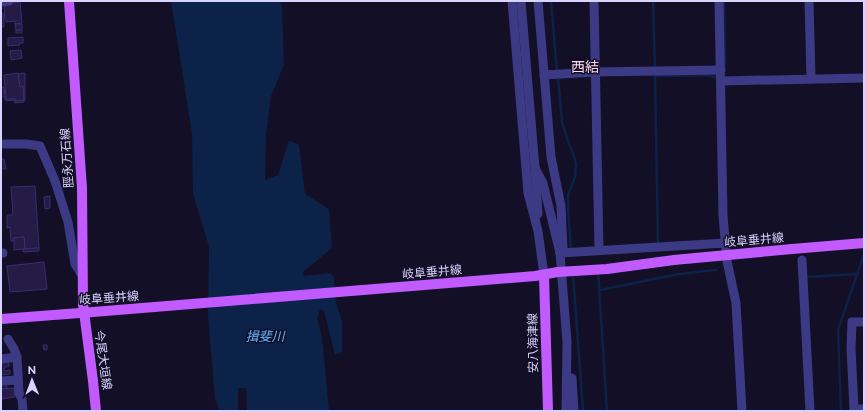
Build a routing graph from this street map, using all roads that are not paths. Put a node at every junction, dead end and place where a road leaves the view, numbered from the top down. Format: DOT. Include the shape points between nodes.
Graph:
graph roads {
  1 [pos="9,1"];
  2 [pos="69,1"];
  3 [pos="512,1"];
  4 [pos="521,1"];
  5 [pos="538,1"];
  6 [pos="594,1"];
  7 [pos="719,1"];
  8 [pos="809,1"];
  9 [pos="1,2"];
  10 [pos="721,70"];
  11 [pos="596,72"];
  12 [pos="544,75"];
  13 [pos="864,78"];
  14 [pos="812,79"];
  15 [pos="721,81"];
  16 [pos="1,144"];
  17 [pos="535,168"];
  18 [pos="538,231"];
  19 [pos="725,243"];
  20 [pos="864,243"];
  21 [pos="599,250"];
  22 [pos="560,253"];
  23 [pos="802,260"];
  24 [pos="82,275"];
  25 [pos="540,276"];
  26 [pos="88,313"];
  27 [pos="1,319"];
  28 [pos="864,322"];
  29 [pos="8,339"];
  30 [pos="567,342"];
  31 [pos="17,357"];
  32 [pos="1,359"];
  33 [pos="18,380"];
  34 [pos="1,381"];
  35 [pos="864,409"];
  36 [pos="23,411"];
  37 [pos="96,411"];
  38 [pos="548,411"];
  39 [pos="566,411"];
  40 [pos="574,411"];
  41 [pos="742,411"];
  42 [pos="810,411"];
  1 -- 9 [label="street"];
  2 -- 24 [label="main road, 脛永万石線" via="82,188"];
  3 -- 18 [label="street" via="528,193"];
  4 -- 17 [label="street"];
  5 -- 12 [label="street"];
  6 -- 11 [label="street"];
  7 -- 10 [label="street"];
  8 -- 14 [label="street"];
  10 -- 11 [label="street"];
  10 -- 15 [label="street"];
  11 -- 12 [label="street"];
  11 -- 21 [label="street"];
  12 -- 22 [label="street" via="550,157 561,206 563,249"];
  13 -- 14 [label="street"];
  14 -- 15 [label="street"];
  15 -- 19 [label="street"];
  16 -- 24 [label="street" via="40,146 66,215 75,264"];
  17 -- 18 [label="street"];
  17 -- 22 [label="street" via="543,183"];
  18 -- 25 [label="street"];
  19 -- 21 [label="street"];
  19 -- 41 [label="street" via="736,303"];
  20 -- 25 [label="main road, 岐阜垂井線, bridge" via="674,260"];
  21 -- 22 [label="street"];
  22 -- 30 [label="street"];
  23 -- 42 [label="street"];
  24 -- 26 [label="main road, 脛永万石線"];
  25 -- 26 [label="main road, 岐阜垂井線"];
  25 -- 38 [label="main road, 安八海津線"];
  26 -- 27 [label="main road, 岐阜垂井線"];
  26 -- 37 [label="main road, 今尾大垣線"];
  28 -- 35 [label="street" via="852,322 854,409"];
  29 -- 31 [label="street"];
  30 -- 39 [label="street"];
  30 -- 40 [label="street"];
  31 -- 32 [label="street"];
  31 -- 33 [label="street"];
  33 -- 34 [label="street"];
  33 -- 36 [label="street"];
}
